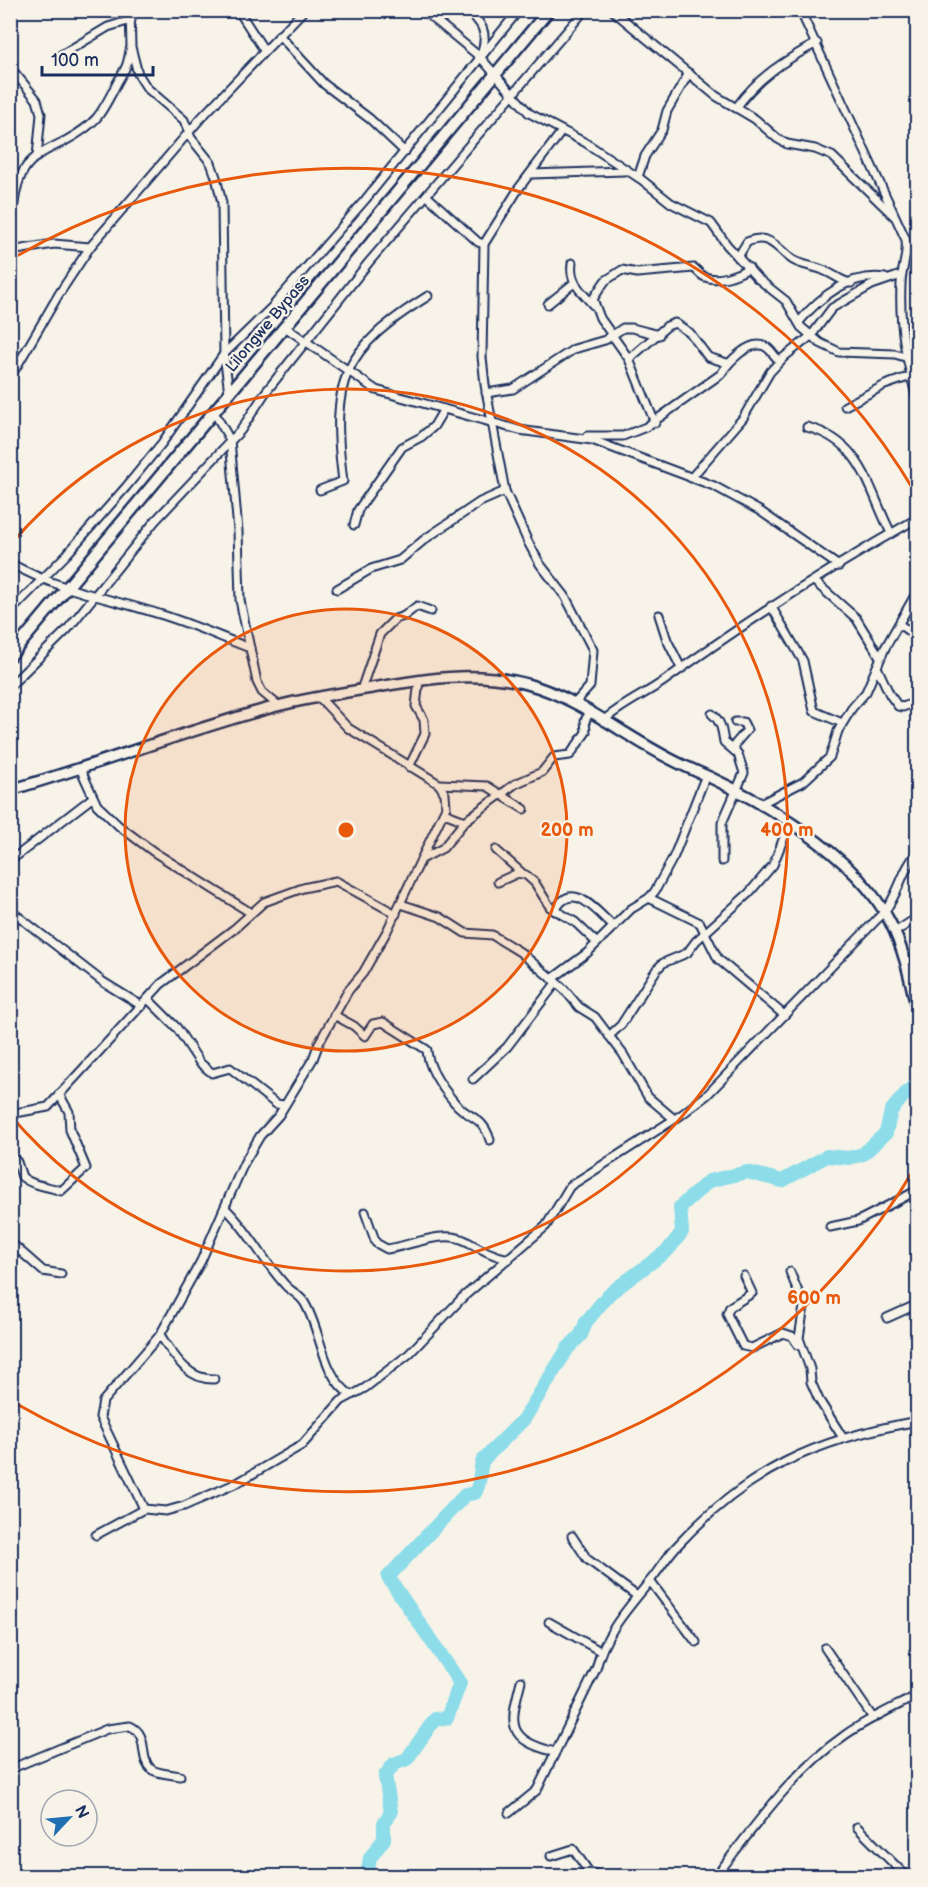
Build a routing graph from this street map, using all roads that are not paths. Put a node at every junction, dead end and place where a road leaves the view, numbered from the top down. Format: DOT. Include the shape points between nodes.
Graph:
graph roads {
  1 [pos="130,10"];
  2 [pos="237,10"];
  3 [pos="303,10"];
  4 [pos="423,10"];
  5 [pos="467,10"];
  6 [pos="519,10"];
  7 [pos="549,10"];
  8 [pos="585,10"];
  9 [pos="612,10"];
  10 [pos="800,10"];
  11 [pos="131,20"];
  12 [pos="279,35"];
  13 [pos="817,43"];
  14 [pos="131,47"];
  15 [pos="264,50"];
  16 [pos="60,55"];
  17 [pos="480,57"];
  18 [pos="10,67"];
  19 [pos="496,73"];
  20 [pos="689,73"];
  21 [pos="514,95"];
  22 [pos="736,108"];
  23 [pos="562,131"];
  24 [pos="189,133"];
  25 [pos="405,152"];
  26 [pos="37,157"];
  27 [pos="624,171"];
  28 [pos="531,174"];
  29 [pos="638,177"];
  30 [pos="427,196"];
  31 [pos="897,219"];
  32 [pos="10,233"];
  33 [pos="484,244"];
  34 [pos="90,247"];
  35 [pos="10,251"];
  36 [pos="738,257"];
  37 [pos="572,263"];
  38 [pos="748,268"];
  39 [pos="901,275"];
  40 [pos="888,279"];
  41 [pos="574,283"];
  42 [pos="851,283"];
  43 [pos="428,296"];
  44 [pos="548,304"];
  45 [pos="593,305"];
  46 [pos="799,322"];
  47 [pos="285,327"];
  48 [pos="659,335"];
  49 [pos="611,336"];
  50 [pos="811,336"];
  51 [pos="306,342"];
  52 [pos="224,354"];
  53 [pos="906,358"];
  54 [pos="629,359"];
  55 [pos="780,361"];
  56 [pos="918,361"];
  57 [pos="727,363"];
  58 [pos="346,371"];
  59 [pos="911,376"];
  60 [pos="10,378"];
  61 [pos="486,393"];
  62 [pos="230,394"];
  63 [pos="918,403"];
  64 [pos="844,406"];
  65 [pos="444,409"];
  66 [pos="214,412"];
  67 [pos="655,423"];
  68 [pos="494,424"];
  69 [pos="807,428"];
  70 [pos="575,438"];
  71 [pos="230,440"];
  72 [pos="692,478"];
  73 [pos="320,490"];
  74 [pos="505,491"];
  75 [pos="918,518"];
  76 [pos="354,525"];
  77 [pos="891,533"];
  78 [pos="10,563"];
  79 [pos="838,566"];
  80 [pos="41,579"];
  81 [pos="814,582"];
  82 [pos="67,589"];
  83 [pos="337,589"];
  84 [pos="918,590"];
  85 [pos="94,596"];
  86 [pos="771,606"];
  87 [pos="431,611"];
  88 [pos="10,612"];
  89 [pos="659,615"];
  90 [pos="898,624"];
  91 [pos="918,638"];
  92 [pos="250,648"];
  93 [pos="10,656"];
  94 [pos="880,657"];
  95 [pos="877,667"];
  96 [pos="681,668"];
  97 [pos="419,680"];
  98 [pos="10,686"];
  99 [pos="361,690"];
  100 [pos="319,697"];
  101 [pos="918,701"];
  102 [pos="574,703"];
  103 [pos="279,706"];
  104 [pos="590,712"];
  105 [pos="712,714"];
  106 [pos="603,721"];
  107 [pos="735,723"];
  108 [pos="842,723"];
  109 [pos="735,751"];
  110 [pos="409,767"];
  111 [pos="80,768"];
  112 [pos="706,775"];
  113 [pos="439,784"];
  114 [pos="10,790"];
  115 [pos="735,790"];
  116 [pos="501,793"];
  117 [pos="93,798"];
  118 [pos="760,804"];
  119 [pos="524,809"];
  120 [pos="444,813"];
  121 [pos="465,821"];
  122 [pos="790,822"];
  123 [pos="496,850"];
  124 [pos="918,852"];
  125 [pos="422,859"];
  126 [pos="10,861"];
  127 [pos="722,861"];
  128 [pos="522,873"];
  129 [pos="498,882"];
  130 [pos="649,898"];
  131 [pos="401,904"];
  132 [pos="10,910"];
  133 [pos="555,911"];
  134 [pos="884,912"];
  135 [pos="251,913"];
  136 [pos="396,914"];
  137 [pos="918,917"];
  138 [pos="614,927"];
  139 [pos="895,932"];
  140 [pos="706,933"];
  141 [pos="597,944"];
  142 [pos="554,981"];
  143 [pos="149,1000"];
  144 [pos="142,1006"];
  145 [pos="334,1015"];
  146 [pos="783,1015"];
  147 [pos="918,1015"];
  148 [pos="609,1036"];
  149 [pos="473,1079"];
  150 [pos="59,1094"];
  151 [pos="284,1105"];
  152 [pos="10,1114"];
  153 [pos="674,1119"];
  154 [pos="490,1140"];
  155 [pos="10,1155"];
  156 [pos="918,1190"];
  157 [pos="225,1208"];
  158 [pos="365,1212"];
  159 [pos="830,1227"];
  160 [pos="10,1242"];
  161 [pos="508,1259"];
  162 [pos="790,1272"];
  163 [pos="61,1274"];
  164 [pos="744,1276"];
  165 [pos="918,1304"];
  166 [pos="887,1318"];
  167 [pos="160,1335"];
  168 [pos="800,1347"];
  169 [pos="214,1379"];
  170 [pos="351,1395"];
  171 [pos="918,1422"];
  172 [pos="843,1438"];
  173 [pos="144,1509"];
  174 [pos="96,1535"];
  175 [pos="572,1536"];
  176 [pos="650,1581"];
  177 [pos="637,1596"];
  178 [pos="549,1622"];
  179 [pos="696,1642"];
  180 [pos="825,1648"];
  181 [pos="600,1651"];
  182 [pos="521,1681"];
  183 [pos="918,1695"];
  184 [pos="873,1718"];
  185 [pos="555,1752"];
  186 [pos="10,1769"];
  187 [pos="180,1776"];
  188 [pos="509,1813"];
  189 [pos="856,1827"];
  190 [pos="551,1856"];
  191 [pos="601,1876"];
  192 [pos="716,1876"];
  193 [pos="906,1876"];
  1 -- 11 [label="street"];
  2 -- 15 [label="street"];
  3 -- 12 [label="street"];
  4 -- 17 [label="street"];
  5 -- 17 [label="street" via="485,33"];
  6 -- 17 [label="street"];
  7 -- 19 [label="main road, Lilongwe Bypass"];
  8 -- 21 [label="street"];
  9 -- 20 [label="street"];
  10 -- 13 [label="street"];
  11 -- 14 [label="street"];
  11 -- 16 [label="street" via="108,27"];
  12 -- 15 [label="street"];
  12 -- 25 [label="street" via="324,84"];
  13 -- 22 [label="street" via="775,66"];
  13 -- 31 [label="street"];
  14 -- 24 [label="street" via="138,74 147,88 178,113"];
  14 -- 26 [label="street" via="127,69 106,108 86,128"];
  15 -- 24 [label="street"];
  17 -- 19 [label="street"];
  17 -- 25 [label="street"];
  18 -- 26 [label="street" via="37,100 41,114"];
  19 -- 21 [label="street"];
  19 -- 47 [label="main road, Lilongwe Bypass"];
  20 -- 22 [label="street"];
  20 -- 29 [label="street" via="667,111 662,130 645,156"];
  21 -- 23 [label="street" via="529,113"];
  21 -- 30 [label="street"];
  22 -- 31 [label="street" via="782,142 832,156"];
  23 -- 27 [label="street"];
  23 -- 28 [label="street"];
  24 -- 34 [label="street"];
  24 -- 52 [label="street" via="211,163 222,203"];
  25 -- 52 [label="street" via="272,308"];
  26 -- 32 [label="street" via="24,170 16,189"];
  27 -- 28 [label="street"];
  27 -- 29 [label="street"];
  28 -- 33 [label="street"];
  29 -- 36 [label="street" via="671,203 711,223"];
  30 -- 33 [label="street"];
  30 -- 51 [label="street"];
  31 -- 39 [label="street" via="908,257"];
  33 -- 61 [label="street" via="482,325"];
  34 -- 35 [label="street" via="54,244"];
  34 -- 60 [label="street"];
  36 -- 38 [label="street"];
  36 -- 42 [label="street" via="747,242 770,242 794,261"];
  37 -- 41 [label="street"];
  38 -- 45 [label="street" via="731,276 711,278 694,268 637,273 622,270 605,281"];
  38 -- 46 [label="street" via="786,301"];
  39 -- 40 [label="street"];
  39 -- 53 [label="street" via="901,333"];
  40 -- 42 [label="street" via="871,277"];
  40 -- 50 [label="street" via="832,308"];
  41 -- 44 [label="street"];
  41 -- 45 [label="street"];
  42 -- 46 [label="street" via="817,301"];
  43 -- 58 [label="street" via="390,320 358,352"];
  45 -- 49 [label="street"];
  46 -- 50 [label="street"];
  47 -- 51 [label="street"];
  47 -- 62 [label="main road, Lilongwe Bypass"];
  48 -- 49 [label="street" via="627,327"];
  48 -- 54 [label="street"];
  48 -- 57 [label="street" via="675,324 690,333 708,357"];
  49 -- 54 [label="street"];
  49 -- 61 [label="street" via="574,349 513,389"];
  50 -- 53 [label="street" via="832,351"];
  50 -- 55 [label="street"];
  51 -- 58 [label="street"];
  51 -- 71 [label="street" via="265,393 242,430"];
  52 -- 62 [label="street"];
  52 -- 80 [label="street" via="162,443"];
  53 -- 56 [label="street"];
  53 -- 59 [label="street"];
  54 -- 67 [label="street"];
  55 -- 57 [label="street" via="769,348 756,344"];
  55 -- 72 [label="street" via="756,392 738,426"];
  57 -- 67 [label="street" via="720,374"];
  58 -- 65 [label="street" via="376,390"];
  58 -- 73 [label="street" via="340,404 343,481"];
  59 -- 63 [label="street"];
  59 -- 64 [label="street"];
  61 -- 68 [label="street"];
  62 -- 66 [label="main road, Lilongwe Bypass"];
  65 -- 68 [label="street"];
  65 -- 76 [label="street" via="434,426 402,447 358,510"];
  66 -- 71 [label="street"];
  66 -- 82 [label="main road, Lilongwe Bypass"];
  67 -- 70 [label="street" via="623,436"];
  68 -- 70 [label="street"];
  68 -- 74 [label="street"];
  69 -- 77 [label="street" via="822,432 853,453"];
  70 -- 72 [label="street" via="592,440"];
  71 -- 85 [label="street" via="155,521"];
  71 -- 92 [label="street" via="240,600"];
  72 -- 79 [label="street" via="747,502"];
  74 -- 83 [label="street" via="480,502 400,560 371,569"];
  74 -- 102 [label="street" via="532,549 565,596 591,644 590,686"];
  75 -- 77 [label="street"];
  77 -- 79 [label="street"];
  78 -- 80 [label="street"];
  79 -- 81 [label="street"];
  80 -- 82 [label="street"];
  80 -- 88 [label="street"];
  81 -- 86 [label="street"];
  81 -- 94 [label="street" via="856,618"];
  82 -- 85 [label="street"];
  82 -- 93 [label="main road, Lilongwe Bypass"];
  84 -- 90 [label="street"];
  85 -- 92 [label="street" via="162,614"];
  85 -- 98 [label="street" via="67,630"];
  86 -- 96 [label="street"];
  86 -- 108 [label="street" via="803,661 814,711"];
  87 -- 99 [label="street" via="417,606 384,629"];
  89 -- 96 [label="street"];
  90 -- 91 [label="street"];
  90 -- 94 [label="street"];
  92 -- 103 [label="street" via="262,692"];
  94 -- 95 [label="street"];
  95 -- 101 [label="street" via="898,706"];
  95 -- 108 [label="street" via="866,692"];
  96 -- 106 [label="street"];
  97 -- 99 [label="street"];
  97 -- 102 [label="street" via="496,678 542,689"];
  97 -- 110 [label="street" via="416,706 424,720 425,734"];
  99 -- 100 [label="street"];
  100 -- 103 [label="street"];
  100 -- 110 [label="street" via="348,728"];
  102 -- 104 [label="street"];
  103 -- 111 [label="street"];
  104 -- 106 [label="street"];
  104 -- 116 [label="street" via="585,720 586,732 570,755 554,757 542,772"];
  105 -- 109 [label="street" via="722,727 724,742"];
  106 -- 112 [label="street" via="646,747"];
  107 -- 109 [label="street" via="744,722 747,730 735,744"];
  108 -- 118 [label="street" via="833,752 813,774"];
  109 -- 115 [label="street" via="744,773"];
  110 -- 113 [label="street"];
  111 -- 114 [label="street"];
  111 -- 117 [label="street"];
  112 -- 115 [label="street"];
  112 -- 130 [label="street" via="674,856"];
  113 -- 116 [label="street" via="483,786"];
  113 -- 120 [label="street" via="445,794"];
  115 -- 118 [label="street"];
  115 -- 127 [label="street" via="722,823"];
  116 -- 119 [label="street"];
  116 -- 121 [label="street"];
  117 -- 126 [label="street"];
  117 -- 135 [label="street" via="114,821 154,852"];
  118 -- 122 [label="street"];
  120 -- 121 [label="street"];
  120 -- 125 [label="street"];
  121 -- 125 [label="street" via="443,848"];
  122 -- 134 [label="street" via="857,877"];
  122 -- 140 [label="street" via="772,865"];
  123 -- 128 [label="street"];
  124 -- 134 [label="street" via="904,869"];
  125 -- 131 [label="street"];
  128 -- 129 [label="street"];
  128 -- 133 [label="street" via="532,879"];
  130 -- 138 [label="street" via="631,909"];
  130 -- 140 [label="street" via="700,923"];
  131 -- 136 [label="street"];
  131 -- 142 [label="street" via="440,917 465,933 492,935 520,952"];
  132 -- 144 [label="street" via="103,982"];
  133 -- 138 [label="street" via="560,901 578,896"];
  133 -- 141 [label="street" via="575,922"];
  134 -- 139 [label="street"];
  134 -- 146 [label="street"];
  135 -- 136 [label="street" via="270,900 336,881"];
  135 -- 143 [label="street" via="168,978"];
  136 -- 145 [label="street"];
  137 -- 139 [label="street"];
  138 -- 141 [label="street"];
  139 -- 147 [label="street"];
  140 -- 146 [label="street" via="724,965"];
  140 -- 148 [label="street" via="687,953 657,969 621,1025"];
  141 -- 142 [label="street"];
  142 -- 148 [label="street" via="579,1007 595,1017"];
  142 -- 149 [label="street" via="507,1047"];
  143 -- 144 [label="street"];
  143 -- 151 [label="street" via="177,1028 200,1064 212,1073 230,1068 276,1104"];
  144 -- 150 [label="street"];
  145 -- 151 [label="street" via="313,1059"];
  145 -- 154 [label="street" via="365,1036 373,1024 382,1022 428,1050 428,1062 456,1104 479,1119"];
  146 -- 153 [label="street" via="706,1095"];
  148 -- 153 [label="street" via="648,1097"];
  150 -- 152 [label="street" via="43,1110"];
  150 -- 155 [label="street" via="69,1112 70,1130 86,1168 61,1191 40,1187 22,1177"];
  151 -- 157 [label="street" via="252,1148"];
  153 -- 161 [label="street" via="570,1186 546,1226"];
  156 -- 159 [label="street" via="858,1221"];
  157 -- 167 [label="street" via="201,1262"];
  157 -- 170 [label="street" via="304,1302 330,1369 341,1388"];
  158 -- 161 [label="street" via="376,1243 387,1249 431,1237 465,1240"];
  160 -- 163 [label="street" via="43,1271"];
  161 -- 170 [label="street" via="435,1324 410,1354"];
  162 -- 168 [label="street" via="804,1306 798,1328"];
  164 -- 168 [label="street" via="752,1293 730,1307 727,1314 743,1346 752,1348 783,1333 792,1336"];
  165 -- 166 [label="street"];
  167 -- 169 [label="street" via="182,1366 202,1379"];
  167 -- 173 [label="street" via="103,1401 100,1417"];
  168 -- 172 [label="street" via="809,1364 814,1390"];
  170 -- 173 [label="street" via="324,1418 302,1446 251,1475 174,1509"];
  171 -- 172 [label="street"];
  172 -- 176 [label="street" via="786,1459 737,1490 673,1550"];
  173 -- 174 [label="street"];
  175 -- 177 [label="street" via="587,1559"];
  176 -- 177 [label="street"];
  176 -- 179 [label="street"];
  177 -- 181 [label="street"];
  178 -- 181 [label="street"];
  180 -- 184 [label="street"];
  181 -- 185 [label="street" via="596,1669"];
  182 -- 185 [label="street" via="512,1714 514,1728 536,1745"];
  183 -- 184 [label="street"];
  184 -- 192 [label="street" via="843,1736 805,1768"];
  185 -- 188 [label="street" via="537,1790"];
  186 -- 187 [label="street" via="107,1729 130,1726 141,1736 149,1767"];
  189 -- 193 [label="street"];
  190 -- 191 [label="street" via="573,1849 589,1872"];
}
